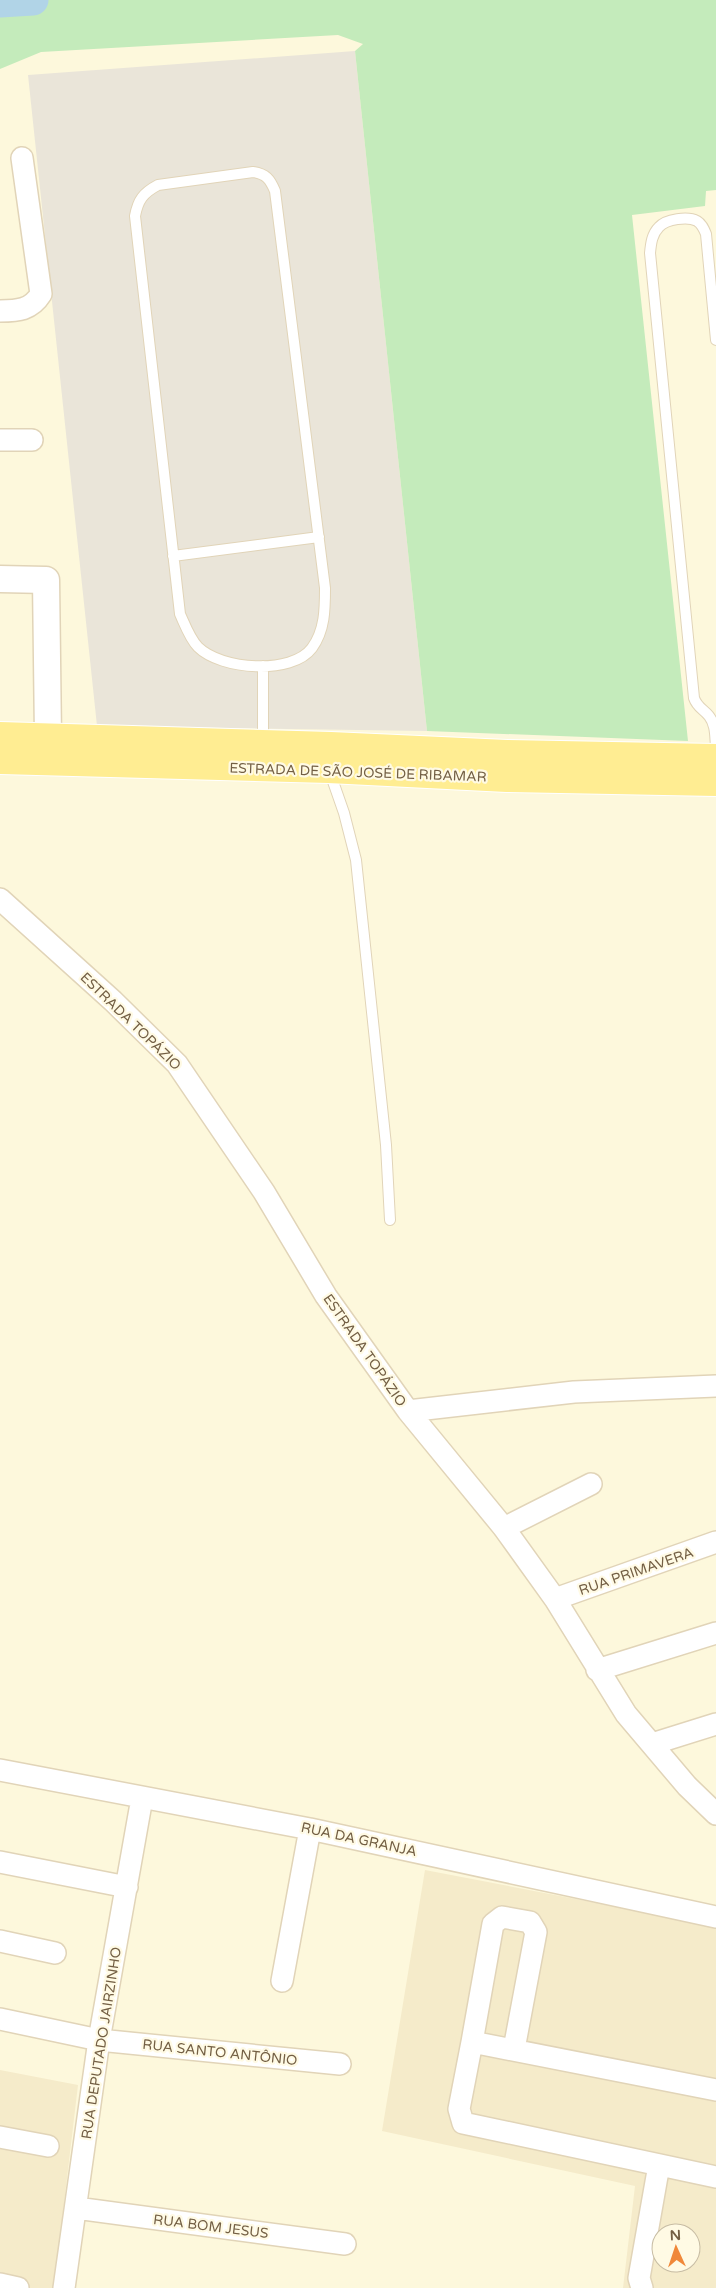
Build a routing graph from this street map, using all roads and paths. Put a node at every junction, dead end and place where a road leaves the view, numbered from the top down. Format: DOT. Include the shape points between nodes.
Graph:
graph roads {
  1 [pos="22,158"];
  2 [pos="0,311"];
  3 [pos="716,340"];
  4 [pos="0,440"];
  5 [pos="32,440"];
  6 [pos="319,537"];
  7 [pos="173,556"];
  8 [pos="0,579"];
  9 [pos="263,666"];
  10 [pos="0,736"];
  11 [pos="48,738"];
  12 [pos="263,744"];
  13 [pos="716,747"];
  14 [pos="716,758"];
  15 [pos="0,760"];
  16 [pos="329,769"];
  17 [pos="716,782"];
  18 [pos="0,899"];
  19 [pos="390,1220"];
  20 [pos="716,1386"];
  21 [pos="408,1411"];
  22 [pos="591,1484"];
  23 [pos="504,1528"];
  24 [pos="716,1542"];
  25 [pos="555,1598"];
  26 [pos="716,1633"];
  27 [pos="597,1670"];
  28 [pos="716,1724"];
  29 [pos="652,1744"];
  30 [pos="0,1770"];
  31 [pos="142,1798"];
  32 [pos="716,1814"];
  33 [pos="310,1828"];
  34 [pos="0,1862"];
  35 [pos="127,1887"];
  36 [pos="716,1917"];
  37 [pos="0,1941"];
  38 [pos="55,1953"];
  39 [pos="282,1981"];
  40 [pos="0,2020"];
  41 [pos="99,2040"];
  42 [pos="472,2042"];
  43 [pos="514,2049"];
  44 [pos="340,2064"];
  45 [pos="716,2090"];
  46 [pos="0,2137"];
  47 [pos="48,2146"];
  48 [pos="660,2165"];
  49 [pos="716,2177"];
  50 [pos="76,2208"];
  51 [pos="345,2244"];
  52 [pos="0,2284"];
  53 [pos="18,2288"];
  54 [pos="64,2288"];
  55 [pos="642,2288"];
  1 -- 2 [label="street" via="41,294 25,310"];
  3 -- 13 [label="lane" via="706,234 699,222 692,219 670,220 652,237 650,253 694,698 715,728"];
  4 -- 5 [label="street"];
  6 -- 7 [label="lane"];
  6 -- 7 [label="lane" via="275,191 271,180 263,173 253,172 158,185 146,191 138,202 135,216"];
  6 -- 9 [label="lane" via="325,609 318,640 311,650 295,659"];
  7 -- 9 [label="lane" via="180,614 198,647 234,666"];
  8 -- 11 [label="street" via="46,580"];
  9 -- 12 [label="lane"];
  10 -- 11 [label="main road, ESTRADA DE SÃO JOSÉ DE RIBAMAR"];
  11 -- 12 [label="main road, ESTRADA DE SÃO JOSÉ DE RIBAMAR"];
  12 -- 14 [label="main road, ESTRADA DE SÃO JOSÉ DE RIBAMAR" via="527,755"];
  15 -- 16 [label="main road, ESTRADA DE SÃO JOSÉ DE RIBAMAR"];
  16 -- 17 [label="main road, ESTRADA DE SÃO JOSÉ DE RIBAMAR" via="507,778"];
  16 -- 19 [label="lane" via="356,860 386,1145"];
  18 -- 21 [label="street, ESTRADA TOPÁZIO" via="177,1064 264,1192 326,1296"];
  20 -- 21 [label="street" via="574,1392"];
  21 -- 23 [label="street, ESTRADA TOPÁZIO"];
  22 -- 23 [label="street"];
  23 -- 25 [label="street, ESTRADA TOPÁZIO"];
  24 -- 25 [label="street, RUA PRIMAVERA"];
  25 -- 27 [label="street, ESTRADA TOPÁZIO"];
  26 -- 27 [label="street"];
  27 -- 29 [label="street, ESTRADA TOPÁZIO" via="626,1714"];
  28 -- 29 [label="street"];
  29 -- 32 [label="street, ESTRADA TOPÁZIO" via="687,1786"];
  30 -- 31 [label="street, RUA DA GRANJA"];
  31 -- 33 [label="street, RUA DA GRANJA"];
  31 -- 35 [label="street, RUA DEPUTADO JAIRZINHO"];
  33 -- 36 [label="street, RUA DA GRANJA"];
  33 -- 39 [label="street"];
  34 -- 35 [label="street"];
  35 -- 41 [label="street, RUA DEPUTADO JAIRZINHO"];
  37 -- 38 [label="street"];
  40 -- 41 [label="street, RUA SANTO ANTÔNIO"];
  41 -- 44 [label="street, RUA SANTO ANTÔNIO"];
  41 -- 50 [label="street, RUA DEPUTADO JAIRZINHO"];
  42 -- 43 [label="street"];
  42 -- 43 [label="street" via="493,1924 502,1917 530,1922 536,1932"];
  42 -- 48 [label="street" via="459,2109 463,2123"];
  43 -- 45 [label="street"];
  46 -- 47 [label="street"];
  48 -- 49 [label="street"];
  48 -- 55 [label="street" via="639,2278"];
  50 -- 51 [label="street, RUA BOM JESUS"];
  50 -- 54 [label="street, RUA DEPUTADO JAIRZINHO"];
  52 -- 53 [label="street"];
}
